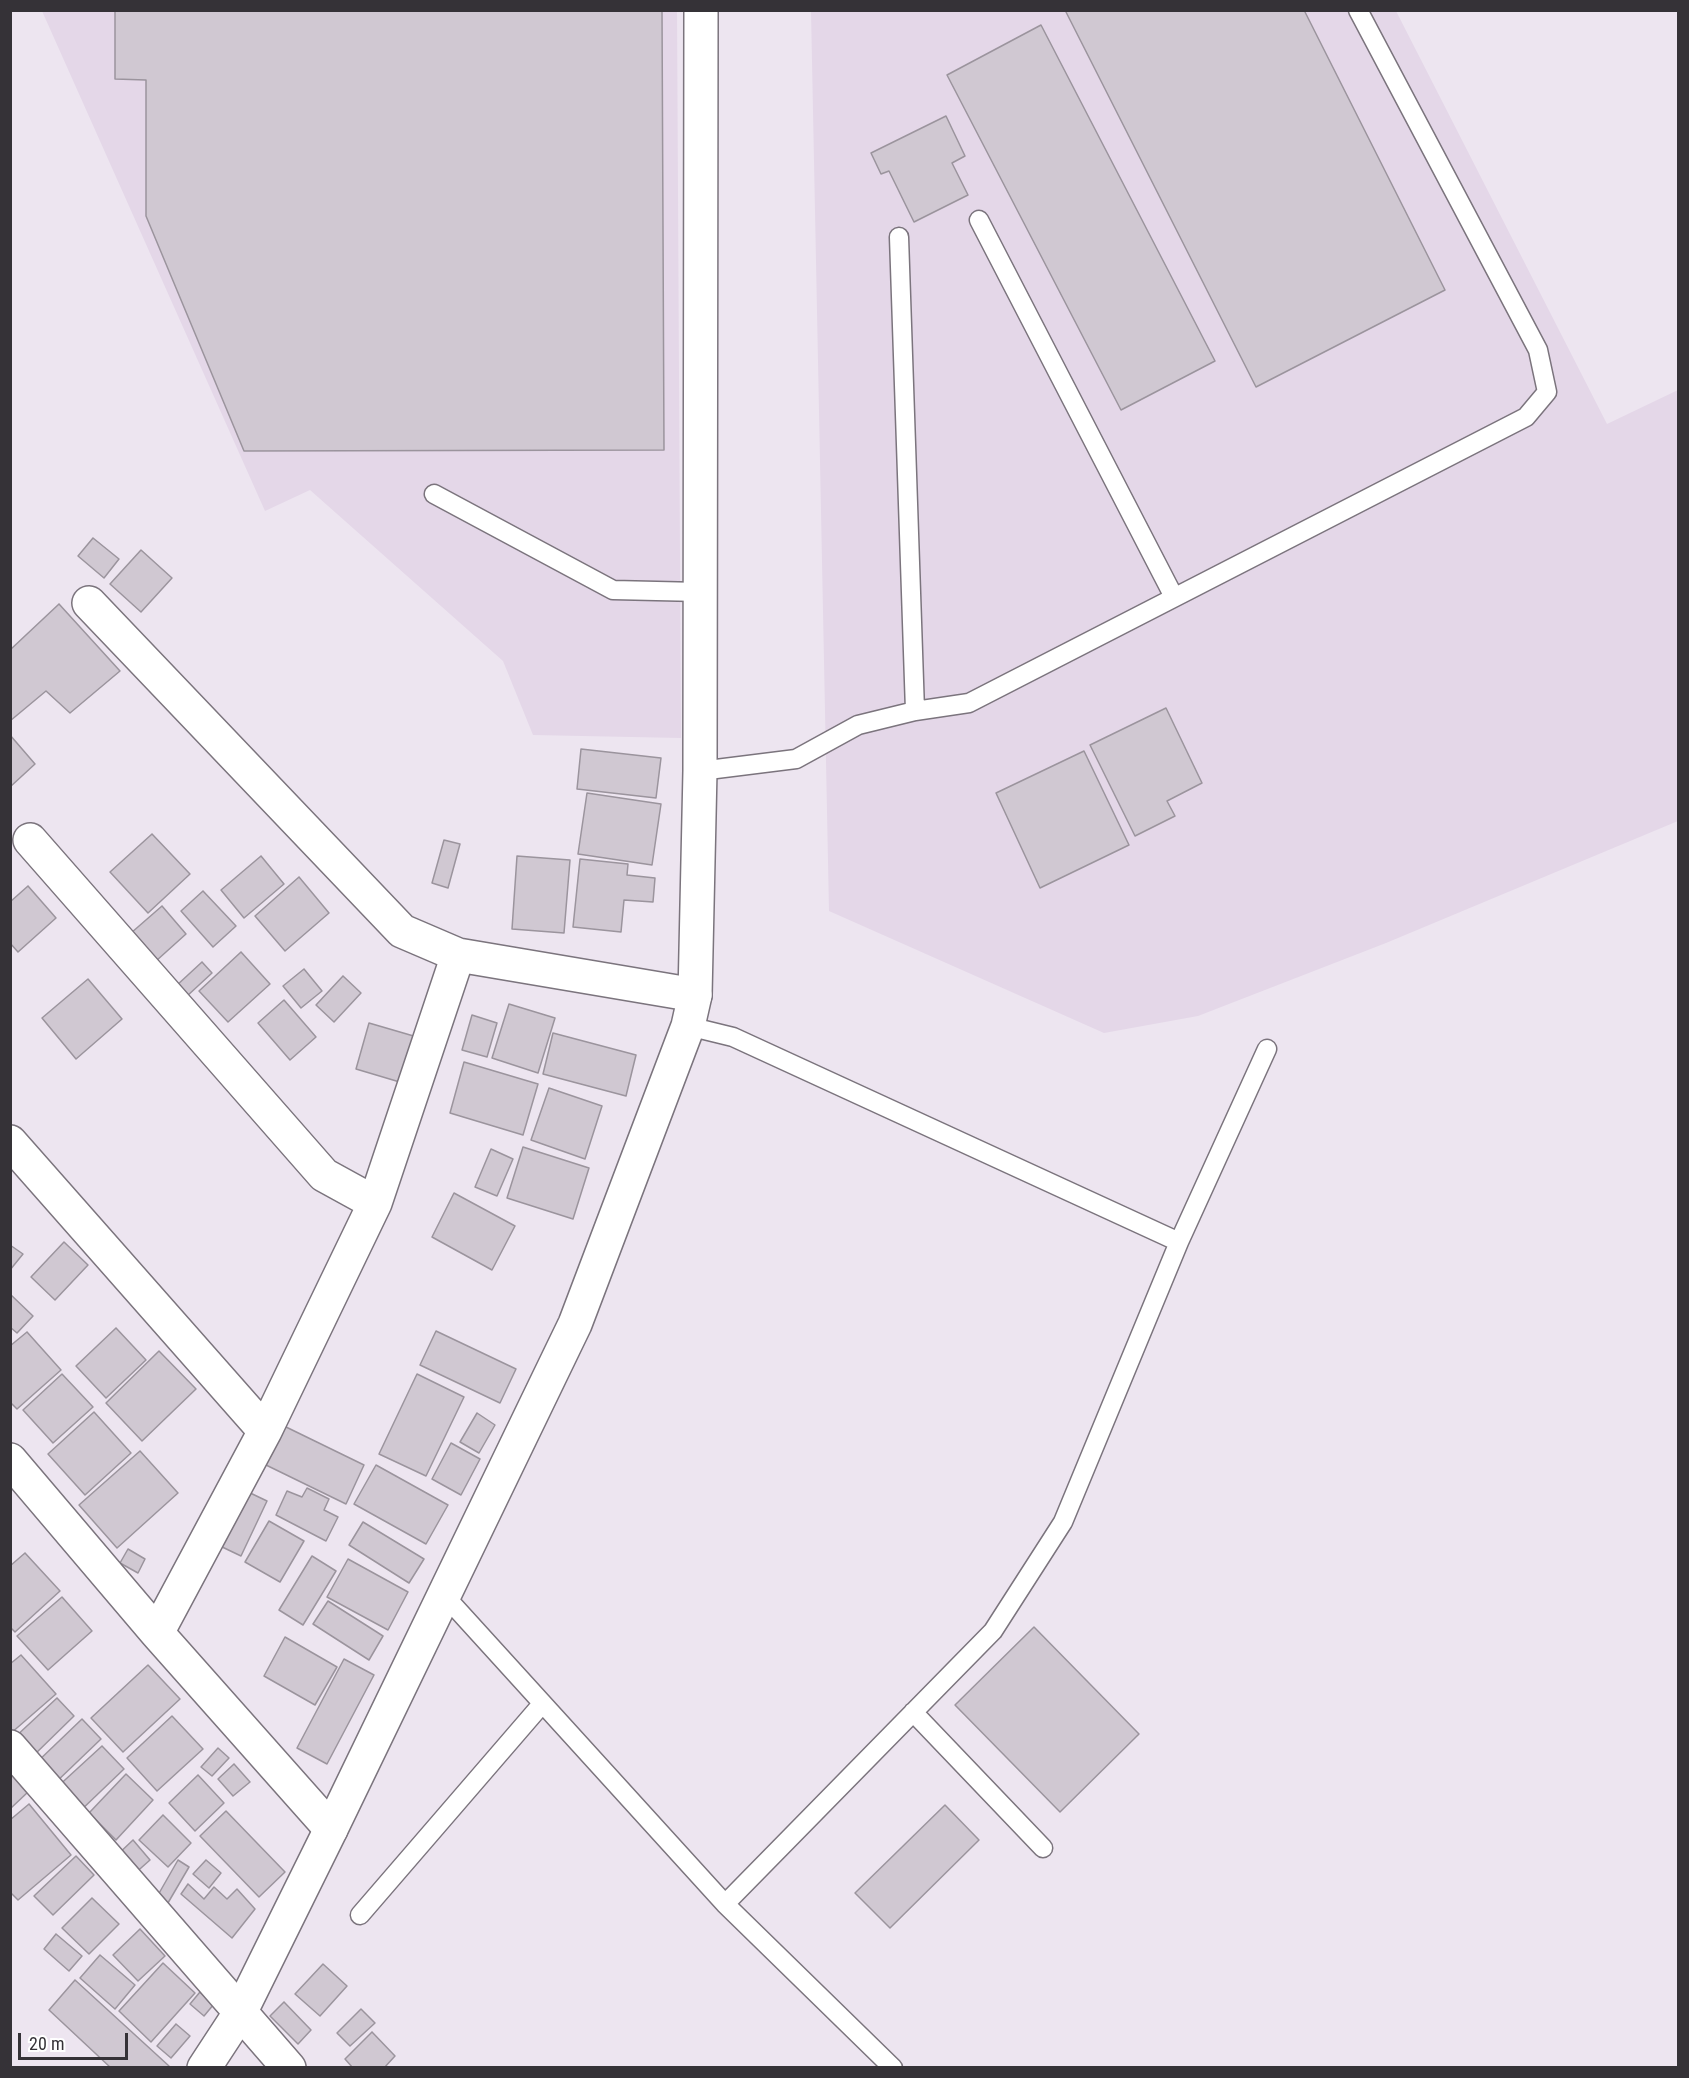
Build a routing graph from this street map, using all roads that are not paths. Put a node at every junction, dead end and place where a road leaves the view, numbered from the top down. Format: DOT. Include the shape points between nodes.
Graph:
graph roads {
  1 [pos="702,10"];
  2 [pos="1358,10"];
  3 [pos="979,220"];
  4 [pos="899,237"];
  5 [pos="434,494"];
  6 [pos="700,592"];
  7 [pos="1174,597"];
  8 [pos="89,603"];
  9 [pos="915,711"];
  10 [pos="700,771"];
  11 [pos="30,840"];
  12 [pos="458,955"];
  13 [pos="695,995"];
  14 [pos="688,1026"];
  15 [pos="1267,1049"];
  16 [pos="10,1142"];
  17 [pos="375,1203"];
  18 [pos="1179,1242"];
  19 [pos="265,1431"];
  20 [pos="10,1460"];
  21 [pos="445,1596"];
  22 [pos="157,1633"];
  23 [pos="542,1704"];
  24 [pos="913,1713"];
  25 [pos="10,1747"];
  26 [pos="331,1829"];
  27 [pos="1043,1848"];
  28 [pos="725,1904"];
  29 [pos="360,1915"];
  30 [pos="240,2013"];
  31 [pos="204,2067"];
  32 [pos="289,2067"];
  33 [pos="893,2067"];
  1 -- 6 [label="street"];
  2 -- 7 [label="lane" via="1538,350 1546,392 1526,417"];
  3 -- 7 [label="lane"];
  4 -- 9 [label="lane"];
  5 -- 6 [label="lane" via="613,590"];
  6 -- 10 [label="street"];
  7 -- 9 [label="lane" via="969,703"];
  8 -- 12 [label="street" via="402,931"];
  9 -- 10 [label="lane" via="858,725 796,759"];
  10 -- 13 [label="street"];
  11 -- 17 [label="street" via="324,1175"];
  12 -- 13 [label="street"];
  12 -- 17 [label="street"];
  13 -- 14 [label="street"];
  14 -- 18 [label="lane" via="733,1037"];
  14 -- 21 [label="street" via="575,1323"];
  15 -- 18 [label="lane"];
  16 -- 19 [label="street"];
  17 -- 19 [label="street"];
  18 -- 24 [label="lane" via="1063,1522 993,1630"];
  19 -- 22 [label="street"];
  20 -- 22 [label="street"];
  21 -- 23 [label="lane"];
  21 -- 26 [label="street"];
  22 -- 26 [label="street"];
  23 -- 28 [label="lane"];
  23 -- 29 [label="lane"];
  24 -- 27 [label="lane"];
  24 -- 28 [label="lane"];
  25 -- 30 [label="street"];
  26 -- 30 [label="street"];
  28 -- 33 [label="lane"];
  30 -- 31 [label="street"];
  30 -- 32 [label="street"];
}
